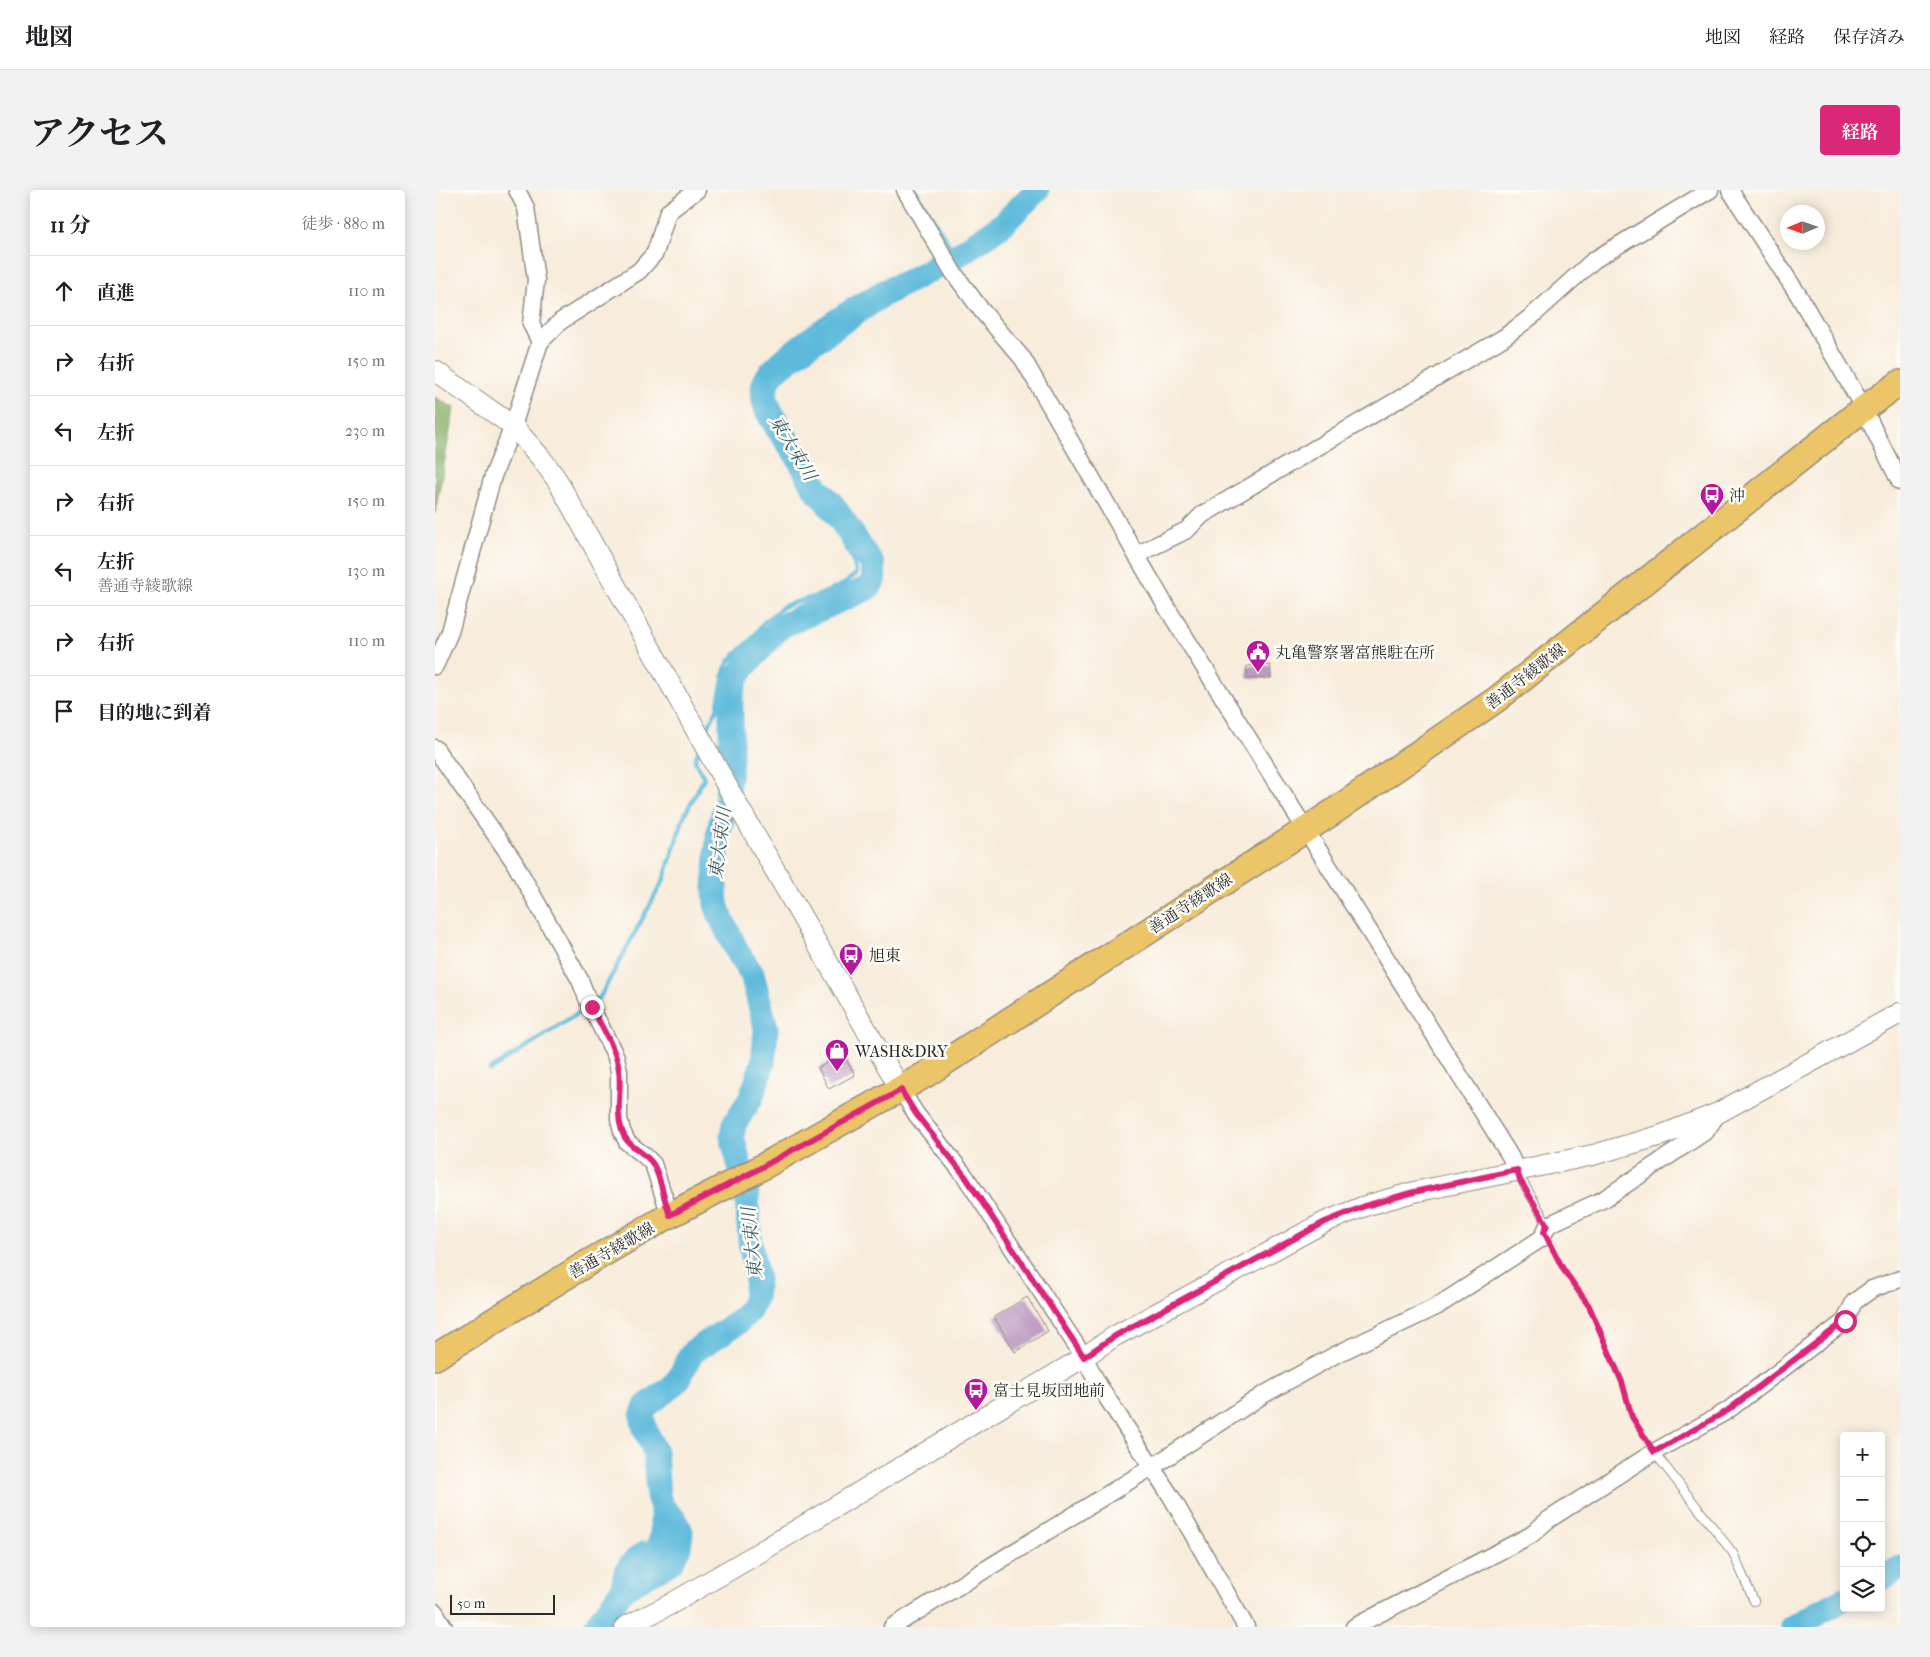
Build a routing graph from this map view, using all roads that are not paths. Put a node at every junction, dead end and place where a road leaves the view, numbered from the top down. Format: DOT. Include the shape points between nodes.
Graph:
graph roads {
  1 [pos="517,190"];
  2 [pos="697,190"];
  3 [pos="905,190"];
  4 [pos="1710,190"];
  5 [pos="1730,190"];
  6 [pos="540,342"];
  7 [pos="435,371"];
  8 [pos="1900,383"];
  9 [pos="1863,409"];
  10 [pos="513,426"];
  11 [pos="1900,482"];
  12 [pos="1137,555"];
  13 [pos="435,666"];
  14 [pos="435,748"];
  15 [pos="1305,829"];
  16 [pos="1900,1013"];
  17 [pos="901,1090"];
  18 [pos="1718,1113"];
  19 [pos="1517,1170"];
  20 [pos="670,1215"];
  21 [pos="1546,1228"];
  22 [pos="1900,1279"];
  23 [pos="1084,1357"];
  24 [pos="435,1358"];
  25 [pos="1654,1452"];
  26 [pos="1152,1467"];
  27 [pos="1754,1601"];
  28 [pos="435,1612"];
  29 [pos="445,1627"];
  30 [pos="625,1627"];
  31 [pos="892,1627"];
  32 [pos="1246,1627"];
  33 [pos="1354,1627"];
  1 -- 6 [label="street" via="526,208 536,280 531,324"];
  2 -- 6 [label="street" via="668,212 655,253 639,271 561,322"];
  3 -- 12 [label="street" via="953,272 1023,359"];
  4 -- 12 [label="street" via="1593,260 1503,338 1202,516 1187,530"];
  5 -- 9 [label="street" via="1799,296"];
  6 -- 10 [label="street"];
  7 -- 10 [label="street"];
  8 -- 9 [label="main road, 善通寺綾歌線"];
  9 -- 11 [label="street"];
  9 -- 15 [label="main road, 善通寺綾歌線" via="1497,699"];
  10 -- 13 [label="street" via="493,476 450,632"];
  10 -- 17 [label="street" via="557,480"];
  12 -- 15 [label="street"];
  14 -- 20 [label="street" via="513,860 579,980 618,1064 621,1131 627,1142 653,1164"];
  15 -- 17 [label="main road, 善通寺綾歌線"];
  15 -- 19 [label="street"];
  16 -- 18 [label="street"];
  17 -- 20 [label="main road, 善通寺綾歌線"];
  17 -- 23 [label="street" via="965,1176"];
  18 -- 19 [label="street" via="1653,1138 1593,1155"];
  18 -- 21 [label="street" via="1706,1131 1611,1194"];
  19 -- 21 [label="lane"];
  19 -- 23 [label="street" via="1414,1192 1325,1222 1115,1336"];
  20 -- 24 [label="main road, 善通寺綾歌線"];
  21 -- 26 [label="street" via="1542,1238 1436,1307 1335,1355 1263,1395"];
  22 -- 25 [label="street" via="1872,1289 1855,1302 1845,1321 1727,1411"];
  23 -- 26 [label="street"];
  23 -- 30 [label="street" via="669,1606"];
  25 -- 27 [label="lane" via="1733,1553"];
  25 -- 33 [label="street" via="1548,1520 1531,1535"];
  26 -- 31 [label="street"];
  26 -- 32 [label="street"];
  28 -- 29 [label="street"];
}
